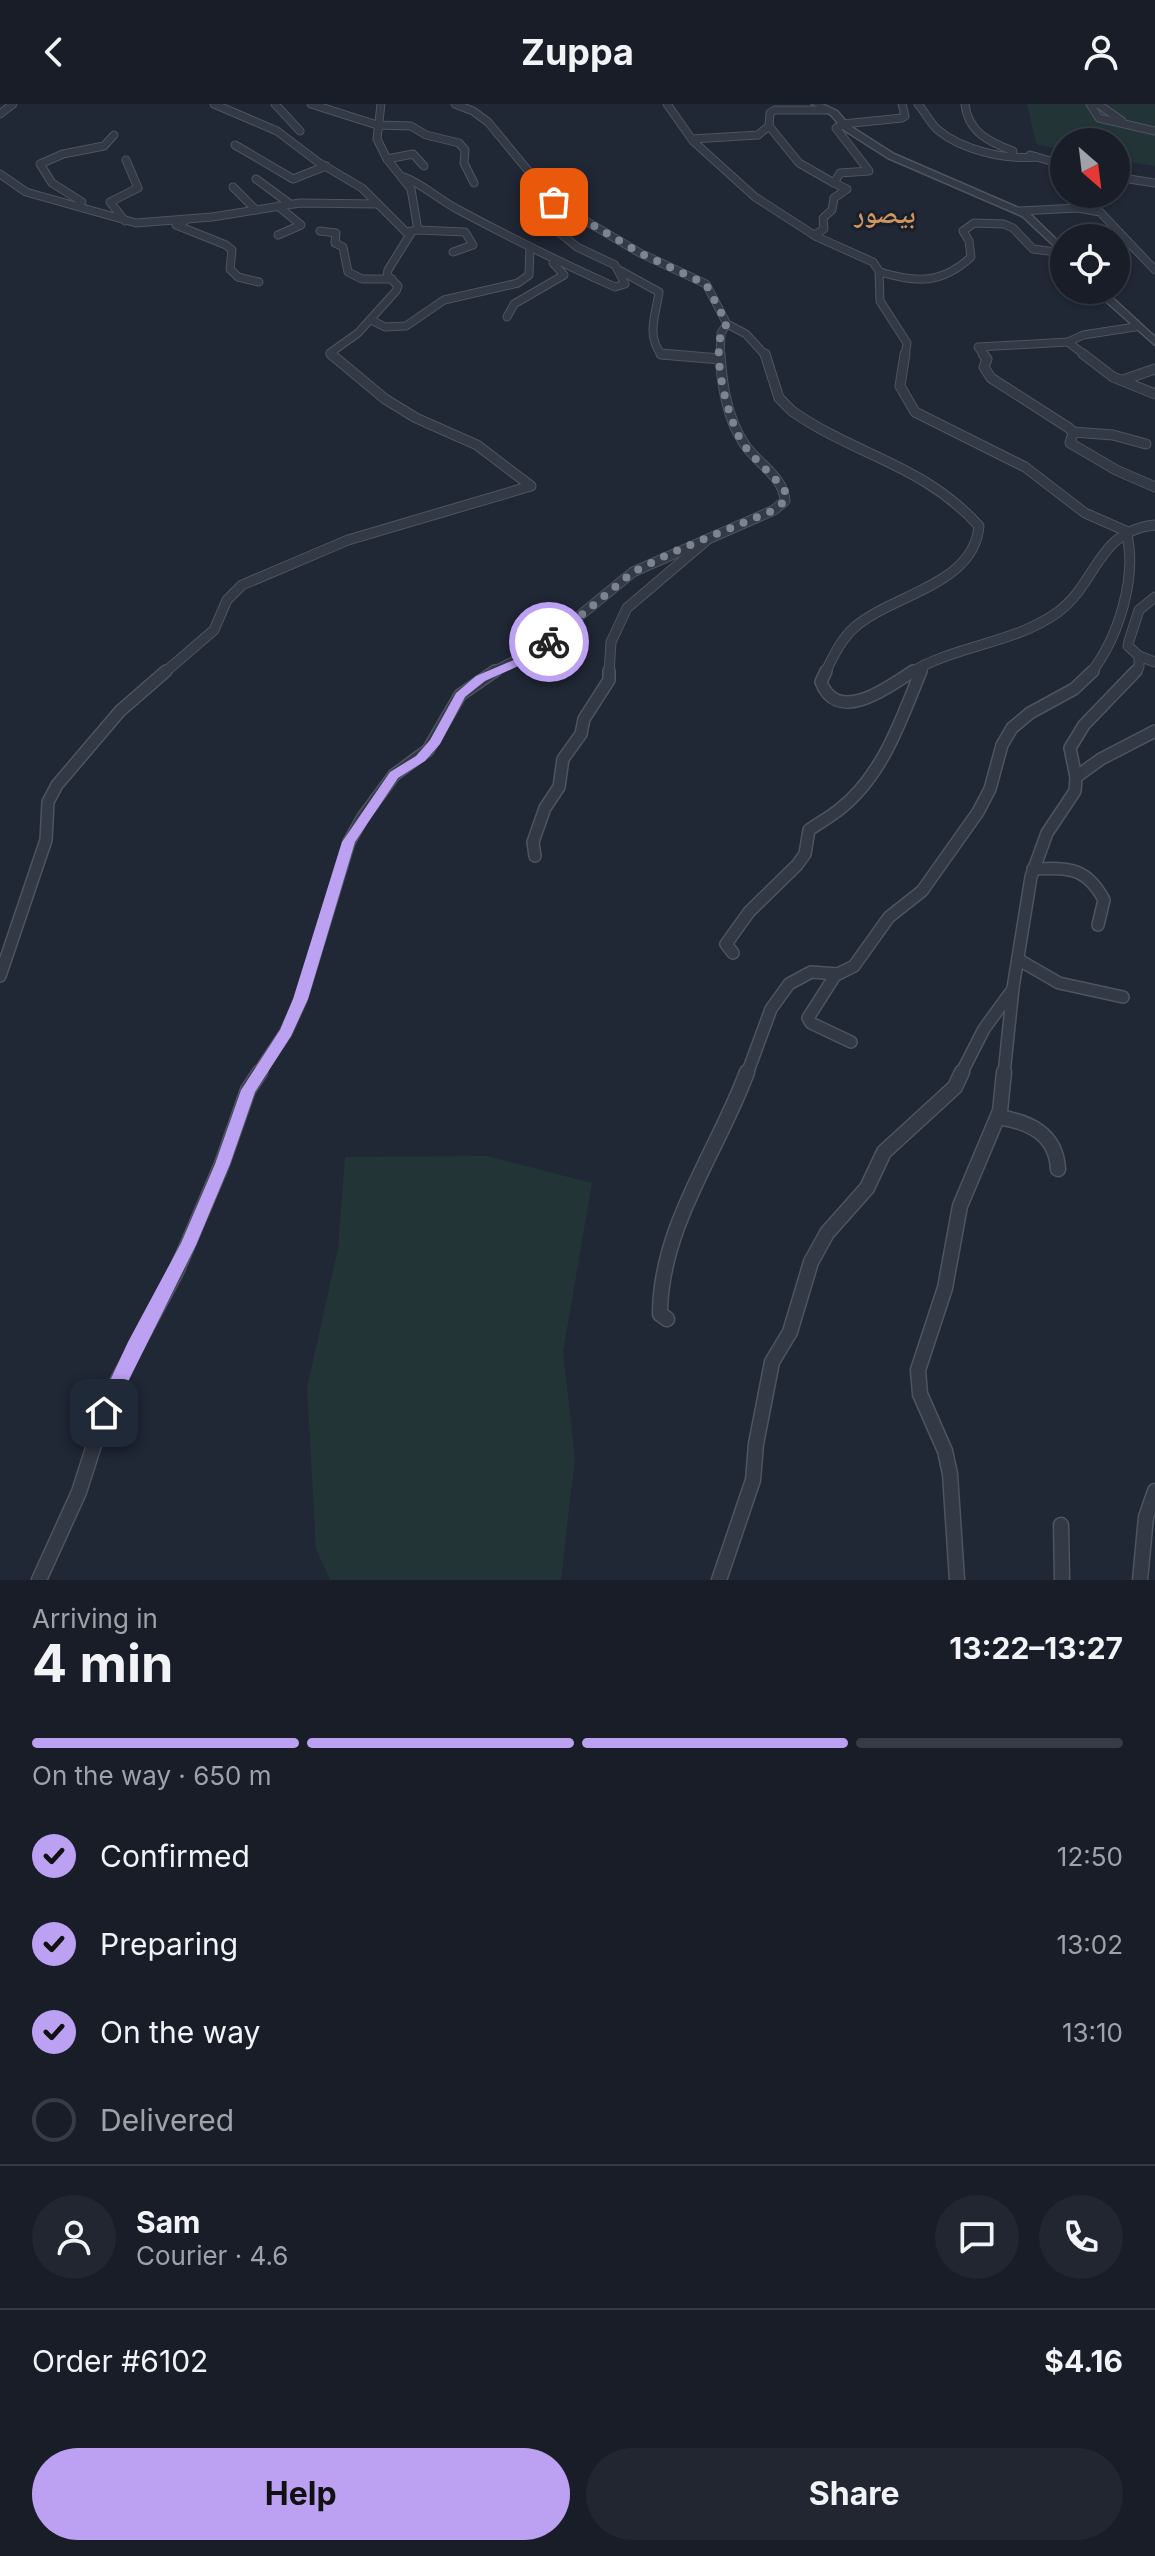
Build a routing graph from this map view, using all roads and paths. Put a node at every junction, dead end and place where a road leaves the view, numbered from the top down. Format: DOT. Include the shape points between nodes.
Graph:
graph roads {
  1 [pos="13,104"];
  2 [pos="214,104"];
  3 [pos="275,104"];
  4 [pos="311,104"];
  5 [pos="381,104"];
  6 [pos="455,104"];
  7 [pos="667,104"];
  8 [pos="816,104"];
  9 [pos="902,104"];
  10 [pos="918,104"];
  11 [pos="965,104"];
  12 [pos="1090,104"];
  13 [pos="1098,104"];
  14 [pos="833,109"];
  15 [pos="0,114"];
  16 [pos="843,124"];
  17 [pos="377,125"];
  18 [pos="1129,125"];
  19 [pos="769,126"];
  20 [pos="300,131"];
  21 [pos="1155,131"];
  22 [pos="114,135"];
  23 [pos="692,139"];
  24 [pos="235,145"];
  25 [pos="1036,157"];
  26 [pos="387,159"];
  27 [pos="126,160"];
  28 [pos="1050,161"];
  29 [pos="326,166"];
  30 [pos="424,166"];
  31 [pos="0,174"];
  32 [pos="404,177"];
  33 [pos="256,179"];
  34 [pos="1130,179"];
  35 [pos="474,183"];
  36 [pos="834,183"];
  37 [pos="1155,183"];
  38 [pos="233,187"];
  39 [pos="290,204"];
  40 [pos="377,204"];
  41 [pos="278,206"];
  42 [pos="91,210"];
  43 [pos="256,210"];
  44 [pos="533,211"];
  45 [pos="1019,211"];
  46 [pos="185,220"];
  47 [pos="126,221"];
  48 [pos="320,231"];
  49 [pos="415,231"];
  50 [pos="278,235"];
  51 [pos="814,235"];
  52 [pos="1050,238"];
  53 [pos="530,248"];
  54 [pos="1050,251"];
  55 [pos="453,252"];
  56 [pos="540,253"];
  57 [pos="1155,256"];
  58 [pos="1140,257"];
  59 [pos="619,270"];
  60 [pos="1155,270"];
  61 [pos="880,272"];
  62 [pos="392,279"];
  63 [pos="259,282"];
  64 [pos="1112,304"];
  65 [pos="507,317"];
  66 [pos="371,320"];
  67 [pos="727,324"];
  68 [pos="1135,327"];
  69 [pos="1068,342"];
  70 [pos="1155,342"];
  71 [pos="720,359"];
  72 [pos="1155,369"];
  73 [pos="1123,380"];
  74 [pos="1155,394"];
  75 [pos="1073,432"];
  76 [pos="1146,444"];
  77 [pos="1155,487"];
  78 [pos="1155,525"];
  79 [pos="1126,531"];
  80 [pos="711,537"];
  81 [pos="1155,597"];
  82 [pos="1139,656"];
  83 [pos="1155,662"];
  84 [pos="924,664"];
  85 [pos="1155,731"];
  86 [pos="1076,777"];
  87 [pos="535,856"];
  88 [pos="1033,869"];
  89 [pos="1098,925"];
  90 [pos="733,953"];
  91 [pos="1019,960"];
  92 [pos="836,974"];
  93 [pos="0,976"];
  94 [pos="1013,988"];
  95 [pos="1123,997"];
  96 [pos="851,1042"];
  97 [pos="998,1117"];
  98 [pos="1058,1169"];
  99 [pos="667,1319"];
  100 [pos="1155,1491"];
  101 [pos="1061,1525"];
  102 [pos="39,1580"];
  103 [pos="719,1580"];
  104 [pos="957,1580"];
  105 [pos="1062,1580"];
  106 [pos="1140,1580"];
  1 -- 15 [label="street"];
  2 -- 29 [label="street" via="271,127"];
  3 -- 20 [label="street"];
  4 -- 17 [label="street"];
  5 -- 17 [label="street"];
  6 -- 67 [label="street" via="488,122 554,202 640,253 706,284"];
  7 -- 23 [label="street"];
  8 -- 14 [label="street"];
  9 -- 16 [label="street" via="902,118"];
  10 -- 25 [label="street" via="950,137 1000,154"];
  11 -- 25 [label="street" via="967,120 979,135"];
  12 -- 18 [label="street" via="1097,117"];
  13 -- 18 [label="street"];
  14 -- 16 [label="street"];
  14 -- 19 [label="street" via="775,110"];
  16 -- 36 [label="street" via="836,128 844,144 869,171 842,172"];
  16 -- 45 [label="street" via="902,161"];
  17 -- 26 [label="street"];
  17 -- 35 [label="street" via="401,124 459,143"];
  18 -- 21 [label="street"];
  19 -- 23 [label="street" via="760,134"];
  19 -- 36 [label="street" via="799,163"];
  22 -- 42 [label="street" via="104,146 40,164 52,183"];
  23 -- 51 [label="street" via="749,192"];
  24 -- 29 [label="street" via="293,179"];
  25 -- 28 [label="street"];
  26 -- 30 [label="street" via="413,154"];
  26 -- 32 [label="street"];
  27 -- 47 [label="street" via="138,188 110,202"];
  29 -- 40 [label="street"];
  31 -- 42 [label="street" via="26,192"];
  32 -- 49 [label="street" via="415,199"];
  32 -- 53 [label="street"];
  33 -- 39 [label="street"];
  34 -- 37 [label="street"];
  36 -- 51 [label="street" via="847,189 834,198 832,210 823,218 824,229"];
  38 -- 43 [label="street"];
  39 -- 40 [label="street"];
  39 -- 41 [label="street"];
  40 -- 49 [label="street" via="406,232"];
  41 -- 43 [label="street"];
  41 -- 50 [label="street" via="301,225"];
  42 -- 47 [label="street"];
  43 -- 46 [label="street"];
  44 -- 59 [label="street" via="577,247"];
  45 -- 52 [label="street"];
  45 -- 58 [label="street" via="1097,211"];
  46 -- 47 [label="street"];
  46 -- 63 [label="street" via="176,225 223,242 232,250 230,269 238,277"];
  48 -- 62 [label="street" via="336,233 348,272 362,279"];
  49 -- 55 [label="street" via="465,232 473,245"];
  49 -- 62 [label="street" via="388,270"];
  51 -- 61 [label="street" via="865,257"];
  53 -- 56 [label="street"];
  53 -- 66 [label="street" via="529,275 518,283 444,300 406,326 385,327"];
  54 -- 61 [label="street" via="1033,249 1007,225 978,223 963,231 971,257 939,281 911,281"];
  56 -- 59 [label="street" via="615,287 625,284"];
  56 -- 65 [label="street" via="565,274 514,304"];
  57 -- 58 [label="street"];
  58 -- 60 [label="street"];
  59 -- 71 [label="street" via="659,292 651,333 661,354"];
  61 -- 79 [label="street" via="878,296 907,343 899,381 908,405 1025,467 1085,513"];
  62 -- 66 [label="street" via="396,291"];
  64 -- 68 [label="street"];
  66 -- 93 [label="street" via="330,353 385,399 477,445 531,486 335,544 242,585 227,600 214,630 120,711 57,785 48,802 46,840"];
  67 -- 71 [label="street" via="720,336"];
  67 -- 84 [label="street" via="737,326 763,352 777,397 789,410 922,475 979,526 979,540 959,566 856,626 821,682 831,697 860,701"];
  68 -- 69 [label="street"];
  68 -- 70 [label="street"];
  69 -- 73 [label="street"];
  69 -- 75 [label="street" via="978,347 991,378"];
  71 -- 80 [label="street" via="724,392 740,440 786,493 774,510"];
  72 -- 73 [label="street"];
  73 -- 74 [label="street"];
  75 -- 76 [label="street"];
  75 -- 77 [label="street" via="1068,439 1072,444"];
  78 -- 79 [label="street"];
  79 -- 84 [label="street" via="1057,612"];
  79 -- 92 [label="street" via="1131,560 1118,615 1092,673 1063,697 1022,719 1005,737 988,794 918,897 892,914 852,968"];
  80 -- 87 [label="street" via="627,608 611,642 609,680 563,759 559,787 536,831"];
  80 -- 102 [label="street" via="633,572 539,649 481,678 460,695 428,750 394,775 363,817 349,842 301,999 248,1090 188,1245 110,1395 79,1492"];
  81 -- 82 [label="street" via="1139,610 1129,641"];
  82 -- 83 [label="street"];
  82 -- 86 [label="street" via="1132,678 1074,738 1070,748"];
  84 -- 90 [label="street" via="872,776 843,807 809,830 797,865 733,931 726,944"];
  85 -- 86 [label="street"];
  86 -- 88 [label="street" via="1075,791 1047,833"];
  88 -- 89 [label="street" via="1075,870 1092,877 1104,900"];
  88 -- 91 [label="street"];
  91 -- 94 [label="street"];
  91 -- 95 [label="street" via="1059,983"];
  92 -- 96 [label="street" via="809,1021"];
  92 -- 99 [label="street" via="811,971 794,979 759,1033 740,1092 707,1155 669,1256 658,1302"];
  94 -- 97 [label="street"];
  94 -- 103 [label="street" via="984,1029 955,1087 884,1152 867,1188 827,1233 811,1262 790,1332 772,1362 753,1480"];
  97 -- 98 [label="street" via="1043,1131 1059,1159"];
  97 -- 104 [label="street" via="960,1206 945,1288 918,1370 920,1394 950,1474"];
  100 -- 106 [label="street" via="1146,1517"];
  101 -- 105 [label="street"];
}
